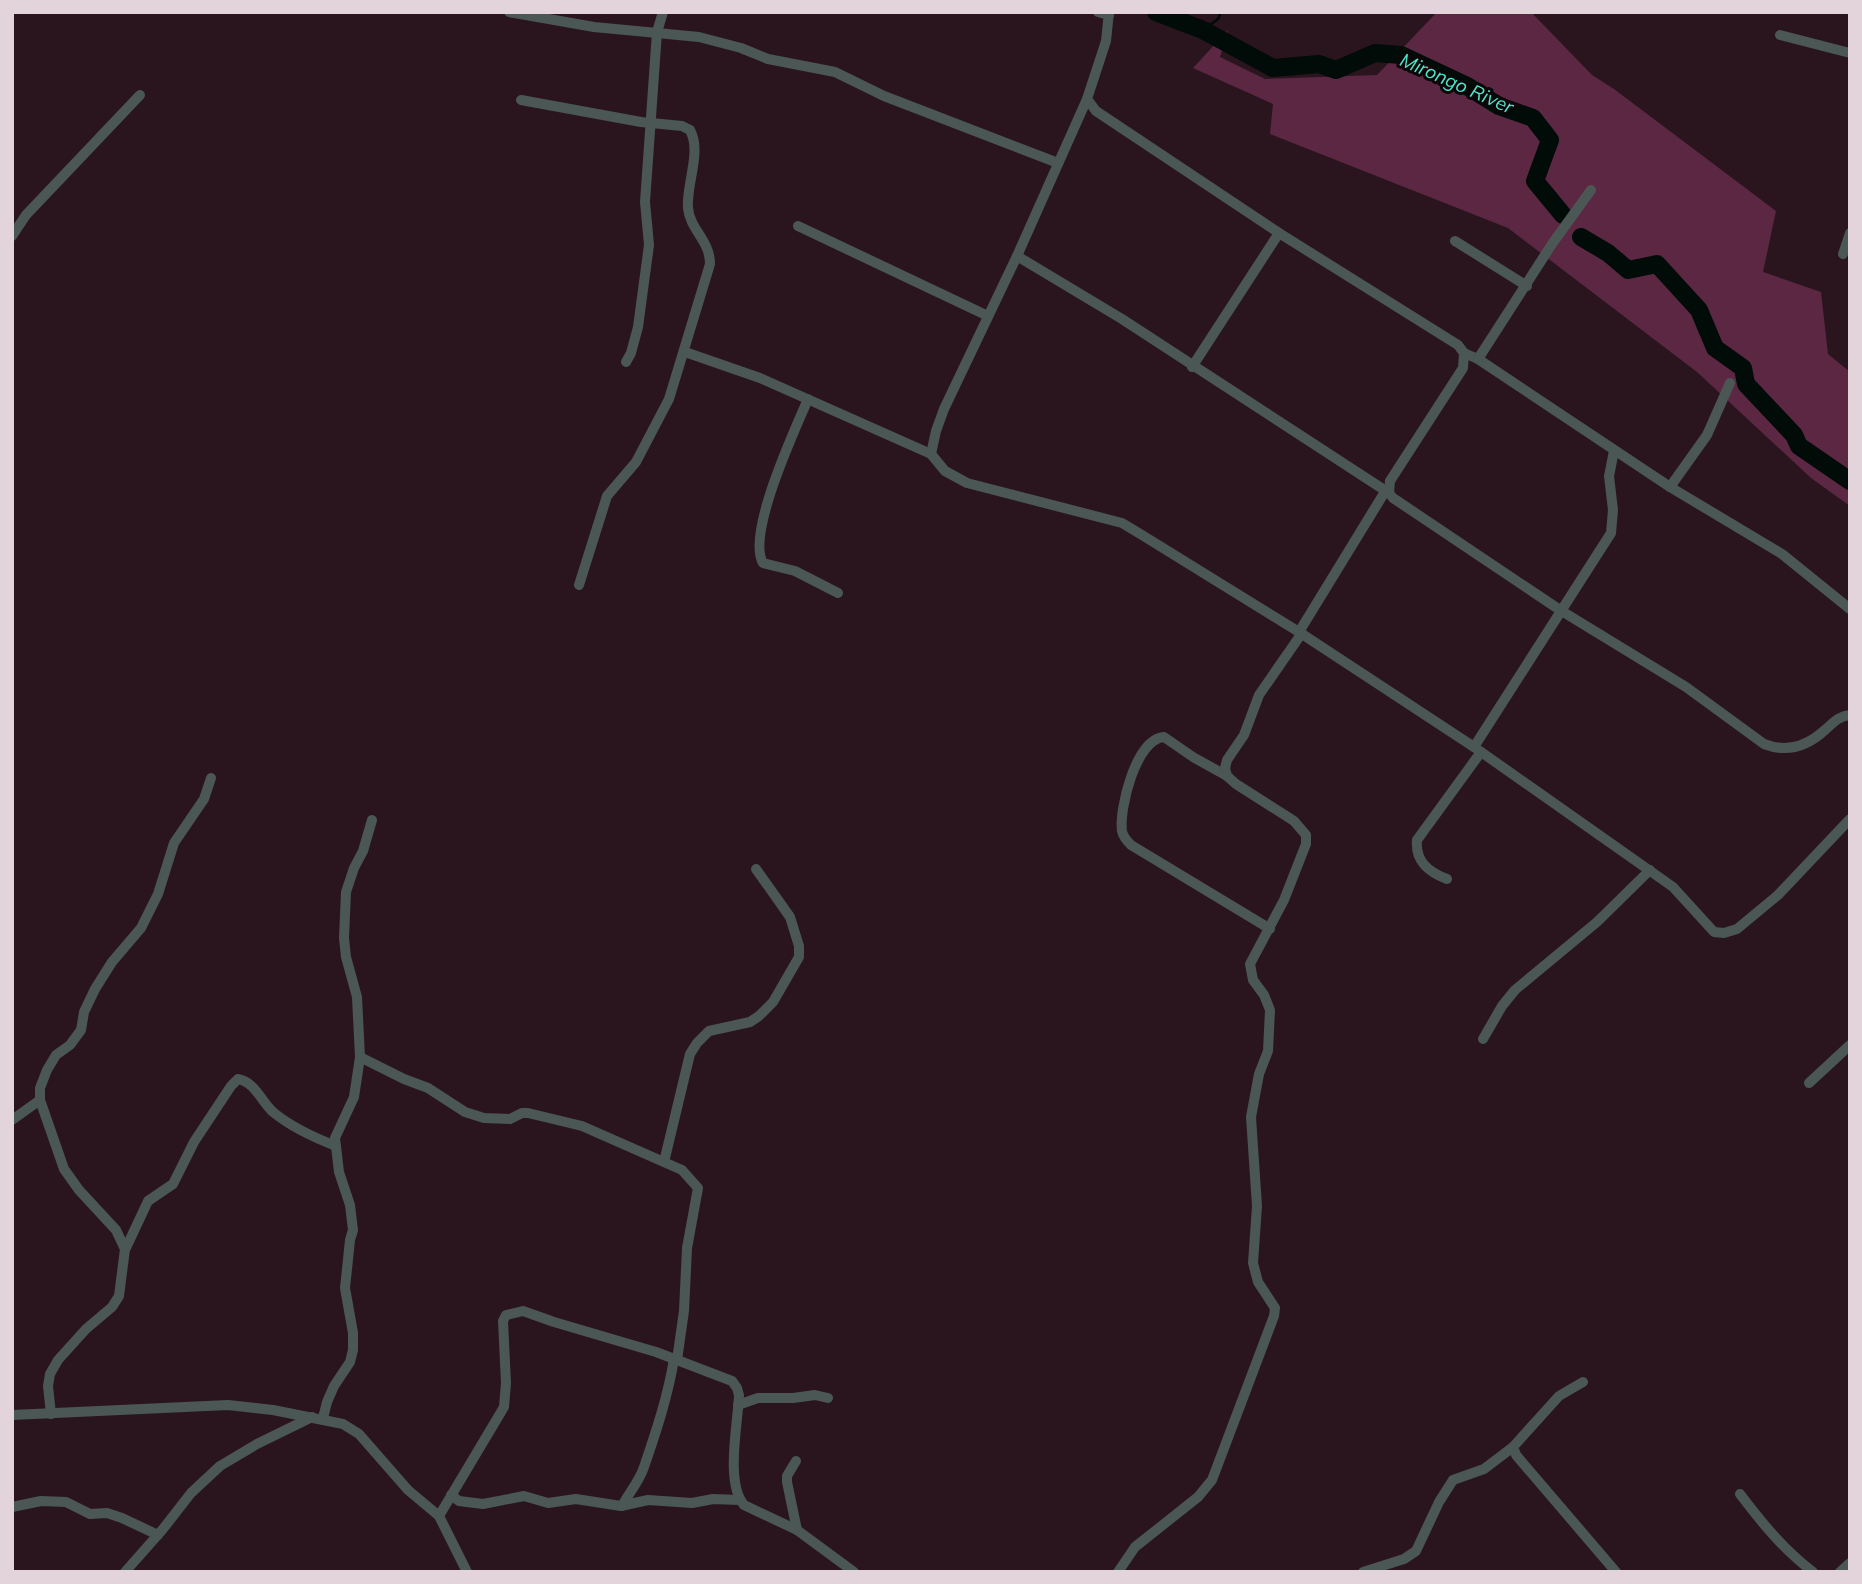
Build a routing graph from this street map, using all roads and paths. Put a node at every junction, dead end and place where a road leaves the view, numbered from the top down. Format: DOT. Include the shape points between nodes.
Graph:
graph roads {
  1 [pos="509,12"];
  2 [pos="663,12"];
  3 [pos="1098,12"];
  4 [pos="521,13"];
  5 [pos="1109,14"];
  6 [pos="657,32"];
  7 [pos="1780,35"];
  8 [pos="1850,53"];
  9 [pos="139,95"];
  10 [pos="1087,99"];
  11 [pos="521,100"];
  12 [pos="650,123"];
  13 [pos="1058,163"];
  14 [pos="1591,190"];
  15 [pos="798,226"];
  16 [pos="1279,233"];
  17 [pos="1850,233"];
  18 [pos="12,236"];
  19 [pos="1455,241"];
  20 [pos="1843,254"];
  21 [pos="1017,256"];
  22 [pos="1527,286"];
  23 [pos="988,316"];
  24 [pos="685,352"];
  25 [pos="1464,353"];
  26 [pos="1478,359"];
  27 [pos="626,362"];
  28 [pos="1192,367"];
  29 [pos="1730,383"];
  30 [pos="808,399"];
  31 [pos="1614,451"];
  32 [pos="931,454"];
  33 [pos="1670,487"];
  34 [pos="1387,492"];
  35 [pos="579,585"];
  36 [pos="838,593"];
  37 [pos="1850,609"];
  38 [pos="1560,610"];
  39 [pos="1300,633"];
  40 [pos="1850,715"];
  41 [pos="1477,750"];
  42 [pos="1227,776"];
  43 [pos="211,778"];
  44 [pos="1850,819"];
  45 [pos="372,820"];
  46 [pos="756,869"];
  47 [pos="1650,870"];
  48 [pos="1447,880"];
  49 [pos="1270,929"];
  50 [pos="1483,1039"];
  51 [pos="1850,1045"];
  52 [pos="360,1057"];
  53 [pos="1809,1083"];
  54 [pos="40,1100"];
  55 [pos="12,1120"];
  56 [pos="336,1146"];
  57 [pos="664,1162"];
  58 [pos="125,1249"];
  59 [pos="675,1359"];
  60 [pos="1583,1382"];
  61 [pos="828,1398"];
  62 [pos="738,1405"];
  63 [pos="51,1414"];
  64 [pos="12,1415"];
  65 [pos="318,1418"];
  66 [pos="1513,1447"];
  67 [pos="796,1461"];
  68 [pos="1740,1494"];
  69 [pos="451,1495"];
  70 [pos="739,1500"];
  71 [pos="622,1506"];
  72 [pos="12,1507"];
  73 [pos="439,1516"];
  74 [pos="797,1530"];
  75 [pos="158,1535"];
  76 [pos="1850,1563"];
  77 [pos="125,1572"];
  78 [pos="467,1572"];
  79 [pos="854,1572"];
  80 [pos="1118,1572"];
  81 [pos="1363,1572"];
  82 [pos="1616,1572"];
  83 [pos="1813,1572"];
  84 [pos="1840,1572"];
  1 -- 4 [label="street"];
  2 -- 6 [label="street"];
  3 -- 5 [label="street"];
  4 -- 6 [label="street" via="593,27"];
  5 -- 10 [label="street" via="1106,41"];
  6 -- 12 [label="street"];
  6 -- 13 [label="street" via="710,40 768,59 835,72 884,96"];
  7 -- 8 [label="street"];
  9 -- 18 [label="street" via="26,215"];
  10 -- 13 [label="street"];
  10 -- 16 [label="street" via="1096,111"];
  11 -- 12 [label="street"];
  12 -- 24 [label="street" via="682,126 690,130 694,144 689,214 706,243 710,264"];
  12 -- 27 [label="street" via="645,202 649,246 636,334"];
  13 -- 21 [label="street"];
  14 -- 22 [label="street"];
  15 -- 23 [label="street"];
  16 -- 25 [label="street"];
  16 -- 28 [label="street"];
  17 -- 20 [label="street"];
  19 -- 22 [label="street"];
  21 -- 23 [label="street"];
  21 -- 28 [label="street"];
  22 -- 26 [label="street"];
  23 -- 32 [label="street" via="944,409"];
  24 -- 30 [label="street"];
  24 -- 35 [label="street" via="669,399 636,462 607,496"];
  25 -- 26 [label="street"];
  25 -- 34 [label="street" via="1463,368"];
  26 -- 31 [label="street"];
  28 -- 34 [label="street"];
  29 -- 33 [label="street" via="1707,435"];
  30 -- 32 [label="street"];
  30 -- 36 [label="street" via="774,482 758,550 763,563 794,571"];
  31 -- 33 [label="street"];
  31 -- 38 [label="street" via="1609,475 1611,533"];
  32 -- 39 [label="street" via="944,471 967,483 1122,523"];
  33 -- 37 [label="street" via="1782,554"];
  34 -- 38 [label="street"];
  34 -- 39 [label="street"];
  38 -- 40 [label="street" via="1777,749 1804,744 1840,717"];
  38 -- 41 [label="street"];
  39 -- 41 [label="street"];
  39 -- 42 [label="street" via="1259,695 1244,735 1227,760"];
  41 -- 47 [label="street"];
  41 -- 48 [label="street" via="1417,840 1423,865"];
  42 -- 49 [label="street" via="1294,821 1306,835"];
  42 -- 49 [label="street" via="1164,737 1155,739 1133,772 1122,830 1131,845"];
  43 -- 54 [label="street" via="204,799 174,843 158,894 141,928 94,989 81,1030 47,1070"];
  44 -- 47 [label="street" via="1778,895 1730,932 1714,932 1673,887"];
  45 -- 52 [label="street" via="345,903 344,938 357,997"];
  46 -- 57 [label="street" via="790,916 799,957 773,1002 759,1016 750,1022 717,1027 697,1043 690,1054"];
  47 -- 50 [label="street" via="1597,922 1515,990"];
  49 -- 80 [label="street" via="1250,964 1253,980 1270,1010 1268,1051 1251,1117 1256,1206 1253,1263 1258,1282 1275,1308 1272,1325 1212,1480 1198,1497 1135,1547"];
  51 -- 53 [label="street"];
  52 -- 56 [label="street" via="354,1097 335,1138"];
  52 -- 57 [label="street" via="428,1088 466,1112 503,1119 528,1113 582,1126"];
  54 -- 55 [label="street"];
  54 -- 58 [label="street" via="64,1168 116,1230"];
  56 -- 58 [label="street" via="277,1115 246,1081 238,1079 194,1142 173,1184 148,1201"];
  56 -- 65 [label="street" via="353,1230 345,1288 353,1350"];
  57 -- 59 [label="street" via="682,1170 698,1188"];
  58 -- 63 [label="street" via="119,1296 50,1374"];
  59 -- 62 [label="street" via="732,1381"];
  59 -- 69 [label="street" via="523,1311 506,1315 504,1407"];
  59 -- 71 [label="street" via="644,1468"];
  60 -- 66 [label="street" via="1559,1396"];
  61 -- 62 [label="street" via="758,1398"];
  62 -- 70 [label="street" via="734,1466"];
  63 -- 64 [label="street"];
  63 -- 65 [label="street" via="228,1405"];
  65 -- 73 [label="street" via="359,1434 408,1490"];
  65 -- 75 [label="street" via="220,1466 191,1493"];
  66 -- 81 [label="street" via="1484,1469 1453,1480 1416,1550 1404,1559"];
  66 -- 82 [label="street"];
  67 -- 74 [label="street" via="787,1482"];
  68 -- 83 [label="street" via="1767,1530"];
  69 -- 71 [label="street" via="474,1504 524,1496 548,1503 576,1499"];
  69 -- 73 [label="street"];
  70 -- 71 [label="street" via="648,1500"];
  70 -- 74 [label="street"];
  72 -- 75 [label="street" via="66,1502 90,1514 121,1518"];
  73 -- 78 [label="street"];
  74 -- 79 [label="street"];
  75 -- 77 [label="street"];
  76 -- 84 [label="street"];
}
